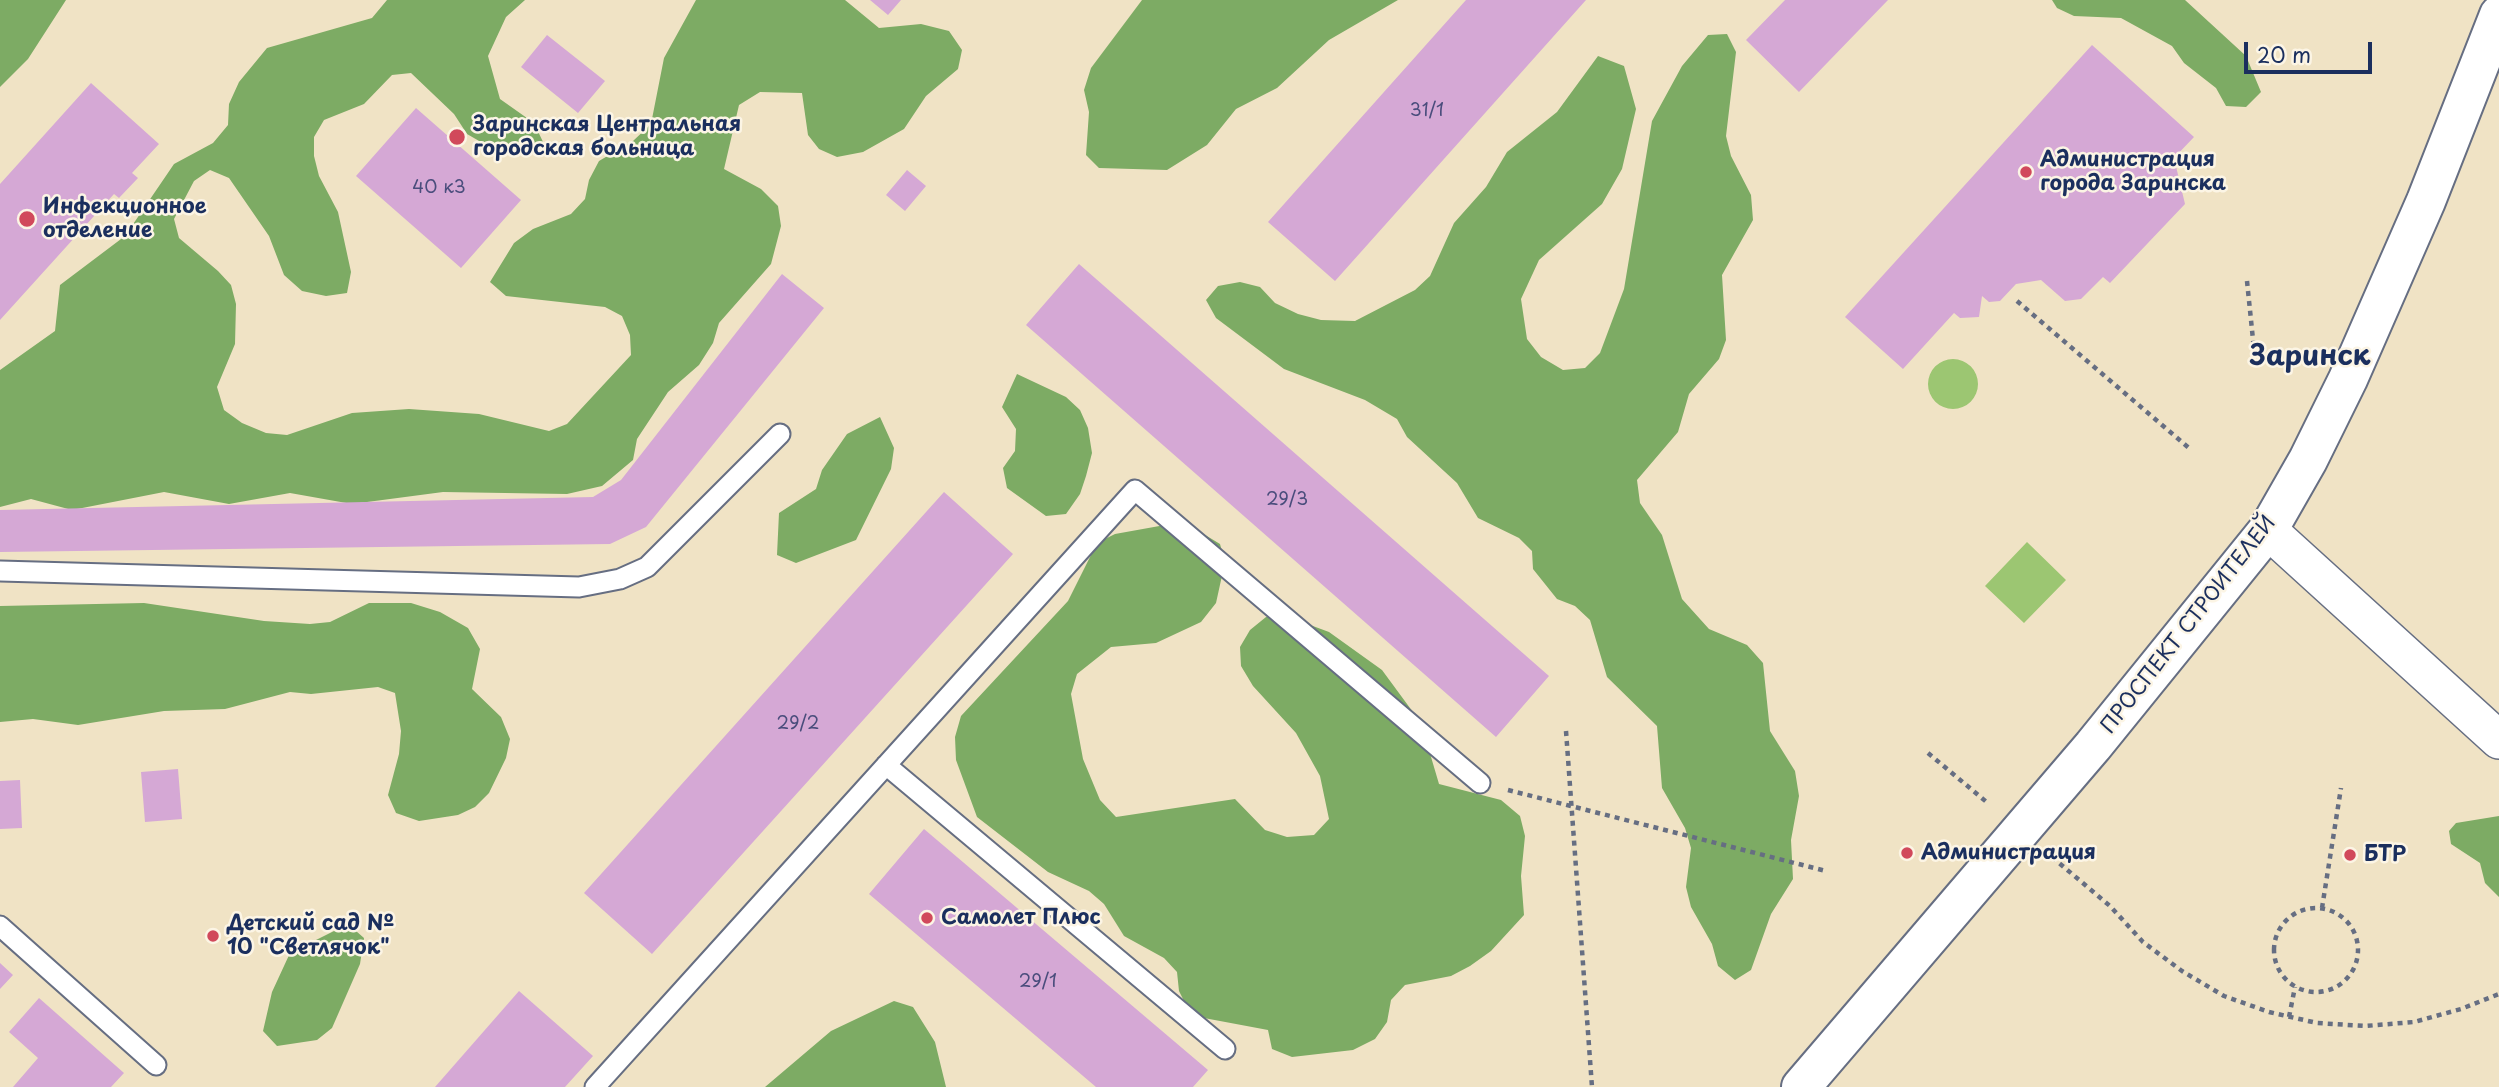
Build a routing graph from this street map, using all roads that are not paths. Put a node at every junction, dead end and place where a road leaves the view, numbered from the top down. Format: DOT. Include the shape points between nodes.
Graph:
graph roads {
  1 [pos="2499,15"];
  2 [pos="780,434"];
  3 [pos="2268,530"];
  4 [pos="0,571"];
  5 [pos="2499,740"];
  6 [pos="886,765"];
  7 [pos="1480,783"];
  8 [pos="0,926"];
  9 [pos="1225,1049"];
  10 [pos="156,1065"];
  11 [pos="595,1087"];
  12 [pos="1801,1087"];
  1 -- 3 [label="street, ПРОСПЕКТ СТРОИТЕЛЕЙ" via="2426,201 2348,379"];
  2 -- 4 [label="lane" via="647,567 620,579 579,587"];
  3 -- 5 [label="street"];
  3 -- 12 [label="street, ПРОСПЕКТ СТРОИТЕЛЕЙ" via="2021,831"];
  6 -- 7 [label="lane" via="1135,490"];
  6 -- 9 [label="lane"];
  6 -- 11 [label="lane"];
  8 -- 10 [label="lane"];
}
